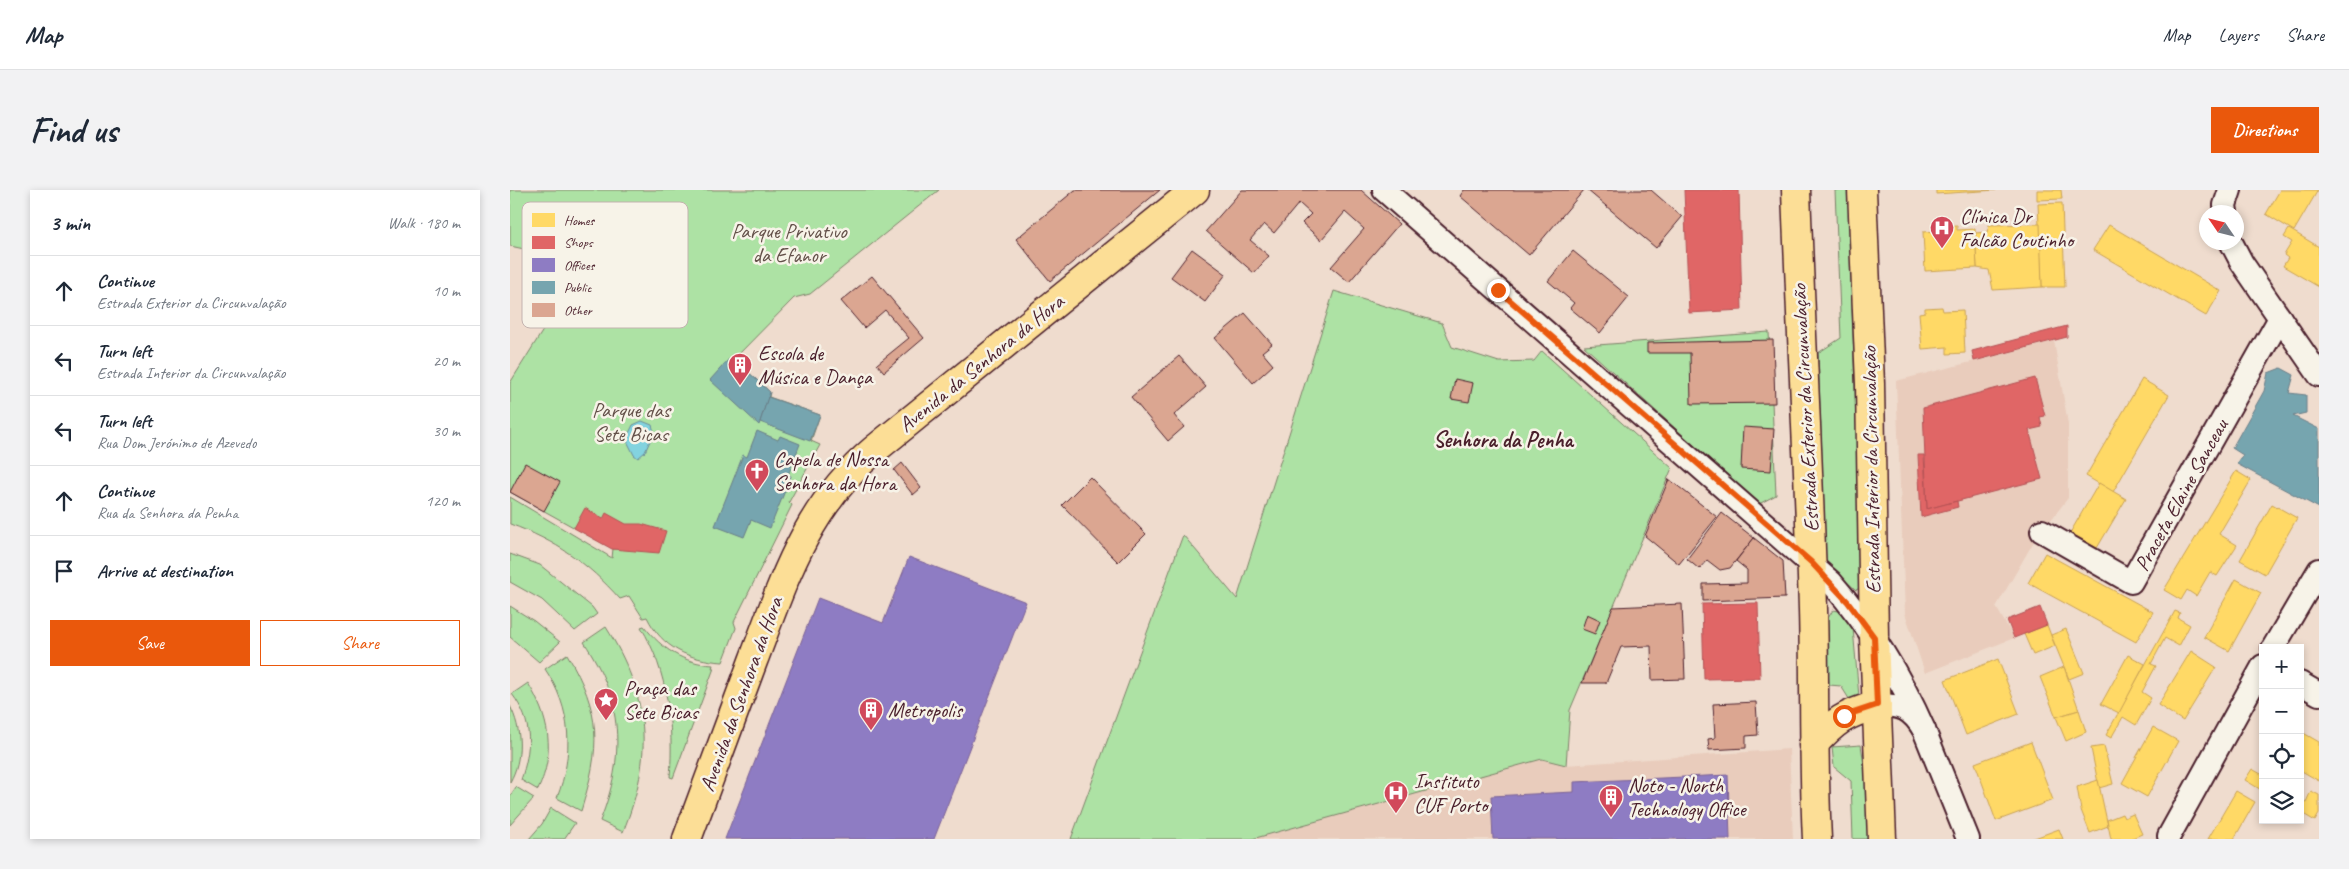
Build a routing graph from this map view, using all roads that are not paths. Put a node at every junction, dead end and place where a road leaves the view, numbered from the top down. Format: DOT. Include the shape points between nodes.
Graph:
graph roads {
  1 [pos="1195,190"];
  2 [pos="1384,190"];
  3 [pos="1796,190"];
  4 [pos="1862,190"];
  5 [pos="2230,190"];
  6 [pos="2226,205"];
  7 [pos="2235,250"];
  8 [pos="2280,318"];
  9 [pos="2319,375"];
  10 [pos="2042,531"];
  11 [pos="1811,562"];
  12 [pos="2319,570"];
  13 [pos="1874,637"];
  14 [pos="2275,644"];
  15 [pos="2259,673"];
  16 [pos="2304,685"];
  17 [pos="2319,694"];
  18 [pos="1877,705"];
  19 [pos="1924,730"];
  20 [pos="1813,745"];
  21 [pos="2168,836"];
  22 [pos="687,839"];
  23 [pos="1817,839"];
  24 [pos="1882,839"];
  25 [pos="1968,839"];
  1 -- 22 [label="main road, Avenida da Senhora da Hora" via="874,450 822,505 781,585"];
  2 -- 11 [label="street"];
  3 -- 11 [label="main road, Estrada Exterior da Circunvalação"];
  4 -- 13 [label="main road, Estrada Interior da Circunvalação" via="1870,384"];
  5 -- 6 [label="street"];
  7 -- 8 [label="street"];
  8 -- 9 [label="street"];
  8 -- 10 [label="street, Praceta Elaine Sanceau" via="2131,582"];
  11 -- 13 [label="street" via="1848,602"];
  11 -- 20 [label="main road, Estrada Exterior da Circunvalação" via="1816,694"];
  12 -- 14 [label="street"];
  13 -- 18 [label="main road, Estrada Interior da Circunvalação"];
  13 -- 19 [label="street" via="1897,674"];
  15 -- 21 [label="street"];
  16 -- 17 [label="street"];
  18 -- 19 [label="street" via="1898,705 1916,717"];
  18 -- 20 [label="main road" via="1846,714"];
  18 -- 24 [label="main road, Estrada Interior da Circunvalação"];
  19 -- 25 [label="street"];
  20 -- 23 [label="main road, Estrada Exterior da Circunvalação"];
}
